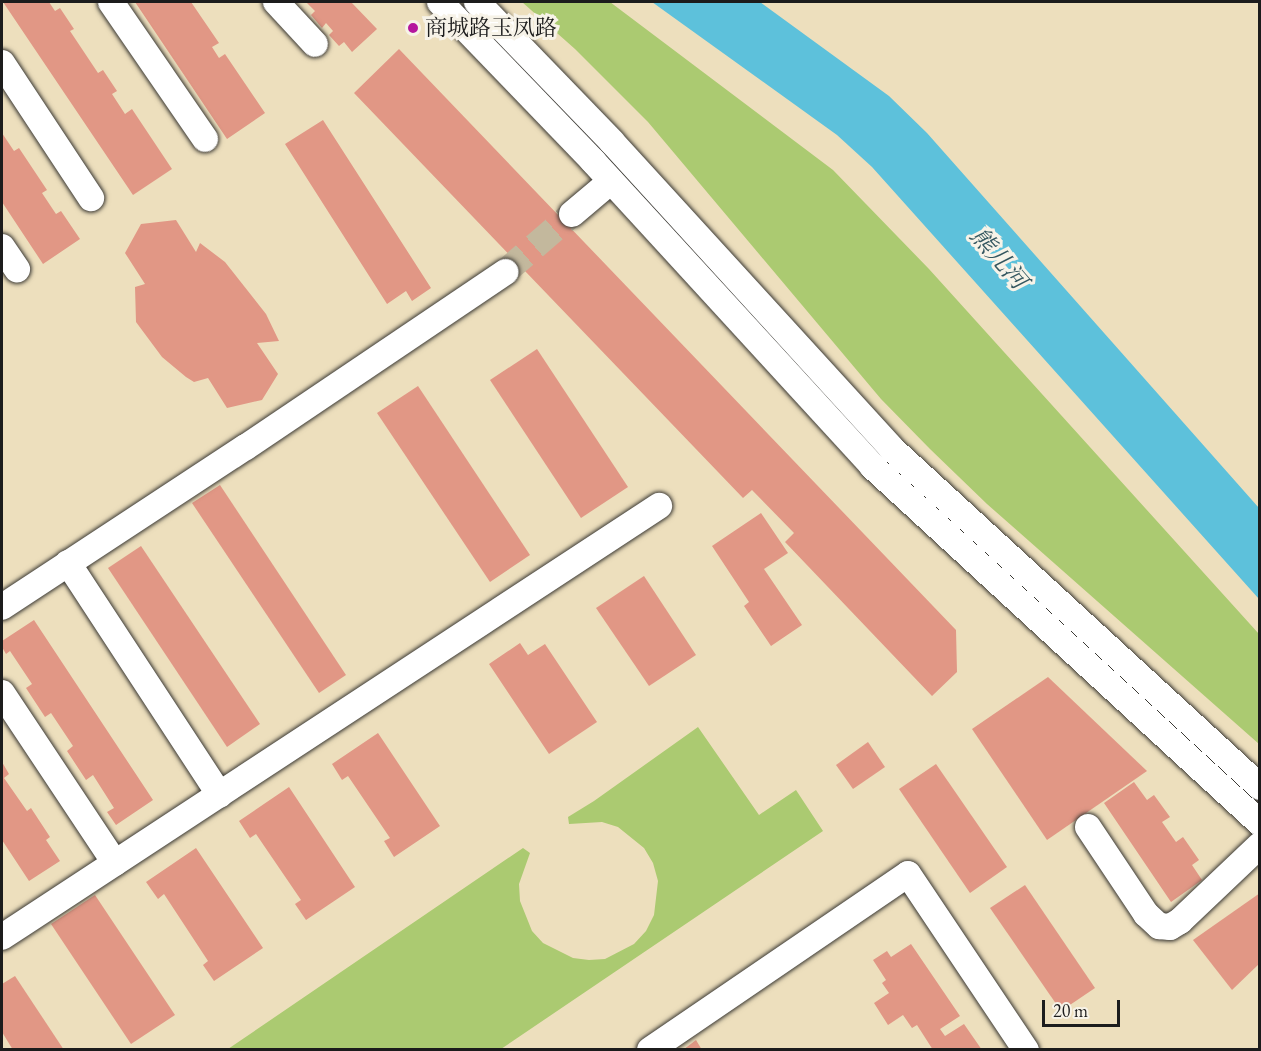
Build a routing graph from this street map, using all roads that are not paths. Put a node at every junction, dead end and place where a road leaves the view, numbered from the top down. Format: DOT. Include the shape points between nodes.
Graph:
graph roads {
  1 [pos="111,2"];
  2 [pos="276,2"];
  3 [pos="440,2"];
  4 [pos="477,2"];
  5 [pos="315,44"];
  6 [pos="2,63"];
  7 [pos="205,139"];
  8 [pos="611,181"];
  9 [pos="91,198"];
  10 [pos="572,214"];
  11 [pos="2,247"];
  12 [pos="16,269"];
  13 [pos="505,272"];
  14 [pos="659,506"];
  15 [pos="68,563"];
  16 [pos="2,607"];
  17 [pos="2,693"];
  18 [pos="1260,787"];
  19 [pos="220,795"];
  20 [pos="1260,823"];
  21 [pos="1088,827"];
  22 [pos="1260,845"];
  23 [pos="115,863"];
  24 [pos="2,937"];
  25 [pos="650,1050"];
  26 [pos="1026,1050"];
  1 -- 7 [label="street"];
  2 -- 5 [label="street"];
  3 -- 8 [label="street"];
  4 -- 18 [label="street" via="612,142 891,448"];
  6 -- 9 [label="street"];
  8 -- 10 [label="street"];
  8 -- 20 [label="street" via="872,466"];
  11 -- 12 [label="street"];
  13 -- 15 [label="street"];
  14 -- 19 [label="street"];
  15 -- 16 [label="street"];
  15 -- 19 [label="street"];
  17 -- 23 [label="street"];
  19 -- 23 [label="street"];
  21 -- 22 [label="street" via="1146,914 1159,926 1170,927 1180,921"];
  23 -- 24 [label="street"];
  25 -- 26 [label="street" via="908,874"];
}
